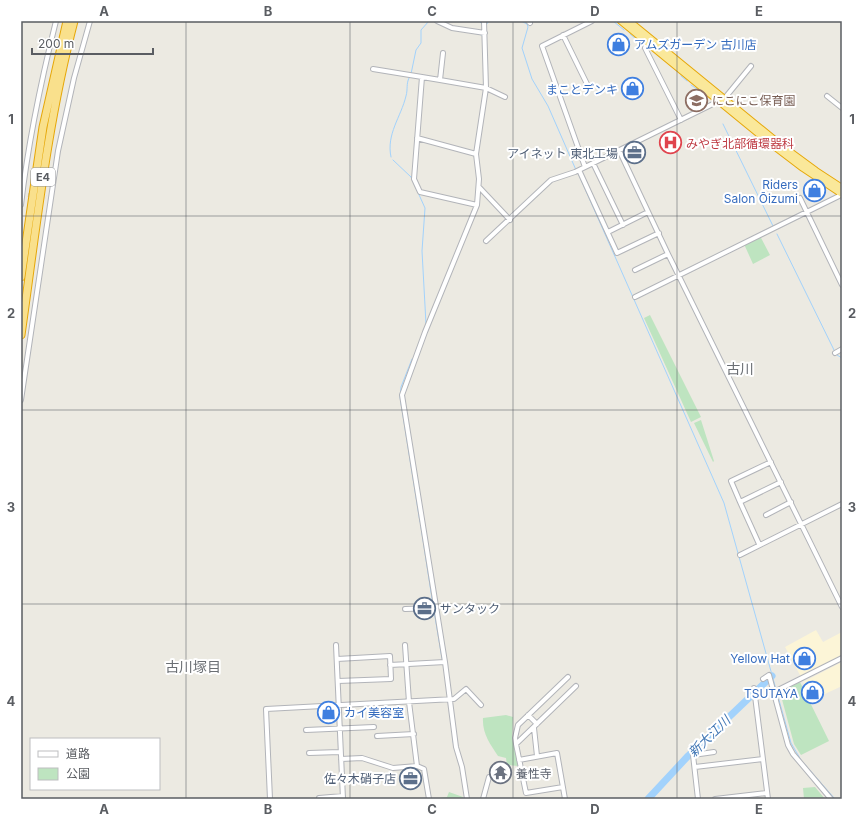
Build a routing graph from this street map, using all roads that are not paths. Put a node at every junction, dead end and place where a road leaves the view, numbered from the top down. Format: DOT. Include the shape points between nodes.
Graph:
graph roads {
  1 [pos="56,21"];
  2 [pos="67,21"];
  3 [pos="74,21"];
  4 [pos="90,21"];
  5 [pos="437,21"];
  6 [pos="592,21"];
  7 [pos="621,21"];
  8 [pos="629,21"];
  9 [pos="445,23"];
  10 [pos="484,24"];
  11 [pos="485,33"];
  12 [pos="563,35"];
  13 [pos="647,42"];
  14 [pos="443,53"];
  15 [pos="751,66"];
  16 [pos="373,68"];
  17 [pos="422,77"];
  18 [pos="440,80"];
  19 [pos="588,86"];
  20 [pos="486,88"];
  21 [pos="827,96"];
  22 [pos="505,97"];
  23 [pos="722,100"];
  24 [pos="842,108"];
  25 [pos="681,120"];
  26 [pos="417,138"];
  27 [pos="619,150"];
  28 [pos="476,154"];
  29 [pos="593,163"];
  30 [pos="584,167"];
  31 [pos="577,170"];
  32 [pos="479,187"];
  33 [pos="841,191"];
  34 [pos="22,194"];
  35 [pos="28,195"];
  36 [pos="800,198"];
  37 [pos="21,205"];
  38 [pos="477,205"];
  39 [pos="648,212"];
  40 [pos="807,212"];
  41 [pos="510,220"];
  42 [pos="624,224"];
  43 [pos="608,232"];
  44 [pos="659,234"];
  45 [pos="486,241"];
  46 [pos="668,254"];
  47 [pos="635,270"];
  48 [pos="679,275"];
  49 [pos="21,277"];
  50 [pos="842,285"];
  51 [pos="634,297"];
  52 [pos="21,335"];
  53 [pos="842,349"];
  54 [pos="835,353"];
  55 [pos="21,400"];
  56 [pos="771,462"];
  57 [pos="781,482"];
  58 [pos="740,502"];
  59 [pos="791,502"];
  60 [pos="842,504"];
  61 [pos="766,515"];
  62 [pos="802,524"];
  63 [pos="760,544"];
  64 [pos="740,555"];
  65 [pos="842,607"];
  66 [pos="436,608"];
  67 [pos="405,609"];
  68 [pos="336,645"];
  69 [pos="405,645"];
  70 [pos="842,658"];
  71 [pos="337,659"];
  72 [pos="445,662"];
  73 [pos="406,664"];
  74 [pos="390,665"];
  75 [pos="568,677"];
  76 [pos="766,677"];
  77 [pos="338,681"];
  78 [pos="576,686"];
  79 [pos="754,688"];
  80 [pos="778,690"];
  81 [pos="450,700"];
  82 [pos="409,702"];
  83 [pos="338,705"];
  84 [pos="481,705"];
  85 [pos="528,715"];
  86 [pos="536,726"];
  87 [pos="374,727"];
  88 [pos="339,728"];
  89 [pos="306,730"];
  90 [pos="414,734"];
  91 [pos="377,736"];
  92 [pos="516,744"];
  93 [pos="340,752"];
  94 [pos="714,752"];
  95 [pos="309,753"];
  96 [pos="537,756"];
  97 [pos="341,759"];
  98 [pos="763,759"];
  99 [pos="519,760"];
  100 [pos="417,766"];
  101 [pos="695,767"];
  102 [pos="489,777"];
  103 [pos="563,787"];
  104 [pos="767,793"];
  105 [pos="319,798"];
  106 [pos="343,798"];
  107 [pos="270,799"];
  108 [pos="429,799"];
  109 [pos="467,799"];
  110 [pos="483,799"];
  111 [pos="565,799"];
  112 [pos="698,799"];
  113 [pos="715,799"];
  114 [pos="768,799"];
  115 [pos="831,799"];
  1 -- 34 [label="street" via="38,99"];
  2 -- 49 [label="highway, E4" via="43,127"];
  3 -- 52 [label="highway, E4" via="51,129"];
  4 -- 55 [label="street" via="48,198"];
  5 -- 9 [label="street"];
  6 -- 12 [label="street"];
  7 -- 13 [label="highway"];
  8 -- 23 [label="highway"];
  9 -- 11 [label="street" via="461,30"];
  10 -- 11 [label="street"];
  11 -- 20 [label="street"];
  12 -- 19 [label="street"];
  12 -- 30 [label="street" via="542,46"];
  13 -- 23 [label="highway"];
  13 -- 25 [label="street" via="645,48"];
  14 -- 18 [label="street"];
  15 -- 23 [label="street"];
  16 -- 17 [label="street"];
  17 -- 18 [label="street"];
  17 -- 26 [label="street"];
  18 -- 20 [label="street"];
  20 -- 22 [label="street"];
  20 -- 28 [label="street"];
  21 -- 24 [label="street"];
  23 -- 25 [label="street"];
  23 -- 33 [label="highway"];
  25 -- 27 [label="street"];
  26 -- 28 [label="street"];
  26 -- 38 [label="street" via="414,174 420,192"];
  27 -- 29 [label="street"];
  27 -- 39 [label="street"];
  28 -- 32 [label="street"];
  29 -- 30 [label="street"];
  29 -- 42 [label="street"];
  30 -- 31 [label="street"];
  31 -- 41 [label="street" via="551,180"];
  31 -- 43 [label="street"];
  32 -- 38 [label="street"];
  32 -- 41 [label="street"];
  33 -- 40 [label="street" via="839,196"];
  34 -- 35 [label="street"];
  34 -- 37 [label="street"];
  36 -- 40 [label="street"];
  38 -- 66 [label="street" via="402,390"];
  39 -- 42 [label="street"];
  39 -- 44 [label="street"];
  40 -- 48 [label="street"];
  40 -- 50 [label="street"];
  41 -- 45 [label="street"];
  42 -- 43 [label="street"];
  43 -- 44 [label="street" via="617,253"];
  44 -- 46 [label="street"];
  46 -- 47 [label="street"];
  46 -- 48 [label="street"];
  48 -- 51 [label="street"];
  48 -- 56 [label="street"];
  53 -- 54 [label="street"];
  56 -- 57 [label="street"];
  56 -- 58 [label="street" via="731,481"];
  57 -- 58 [label="street"];
  57 -- 59 [label="street"];
  58 -- 63 [label="street"];
  59 -- 61 [label="street"];
  59 -- 62 [label="street"];
  60 -- 62 [label="street"];
  62 -- 63 [label="street"];
  62 -- 65 [label="street"];
  63 -- 64 [label="street"];
  66 -- 67 [label="street"];
  66 -- 72 [label="street"];
  68 -- 71 [label="street"];
  69 -- 73 [label="street"];
  70 -- 80 [label="street"];
  71 -- 74 [label="street" via="390,656"];
  71 -- 77 [label="street"];
  72 -- 73 [label="street"];
  72 -- 81 [label="street"];
  73 -- 74 [label="street"];
  73 -- 82 [label="street"];
  74 -- 77 [label="street" via="391,678"];
  75 -- 85 [label="street"];
  76 -- 115 [label="street" via="771,685 788,745"];
  77 -- 83 [label="street"];
  78 -- 86 [label="street"];
  79 -- 98 [label="street"];
  81 -- 82 [label="street"];
  81 -- 84 [label="street" via="466,689"];
  81 -- 109 [label="street" via="456,747"];
  82 -- 83 [label="street"];
  82 -- 90 [label="street"];
  83 -- 88 [label="street"];
  83 -- 107 [label="street" via="266,709"];
  85 -- 86 [label="street"];
  85 -- 92 [label="street" via="516,729"];
  86 -- 92 [label="street"];
  86 -- 96 [label="street"];
  87 -- 88 [label="street"];
  88 -- 89 [label="street"];
  88 -- 93 [label="street"];
  90 -- 91 [label="street"];
  90 -- 100 [label="street"];
  92 -- 99 [label="street"];
  93 -- 95 [label="street"];
  93 -- 97 [label="street"];
  94 -- 101 [label="street" via="693,755"];
  96 -- 99 [label="street"];
  96 -- 103 [label="street" via="557,753"];
  97 -- 100 [label="street" via="362,758 393,768"];
  97 -- 106 [label="street"];
  98 -- 101 [label="street"];
  98 -- 104 [label="street"];
  99 -- 103 [label="street" via="526,793"];
  100 -- 108 [label="street" via="424,769"];
  101 -- 112 [label="street"];
  102 -- 110 [label="street"];
  103 -- 111 [label="street"];
  104 -- 113 [label="street"];
  104 -- 114 [label="street"];
  105 -- 106 [label="street"];
}
